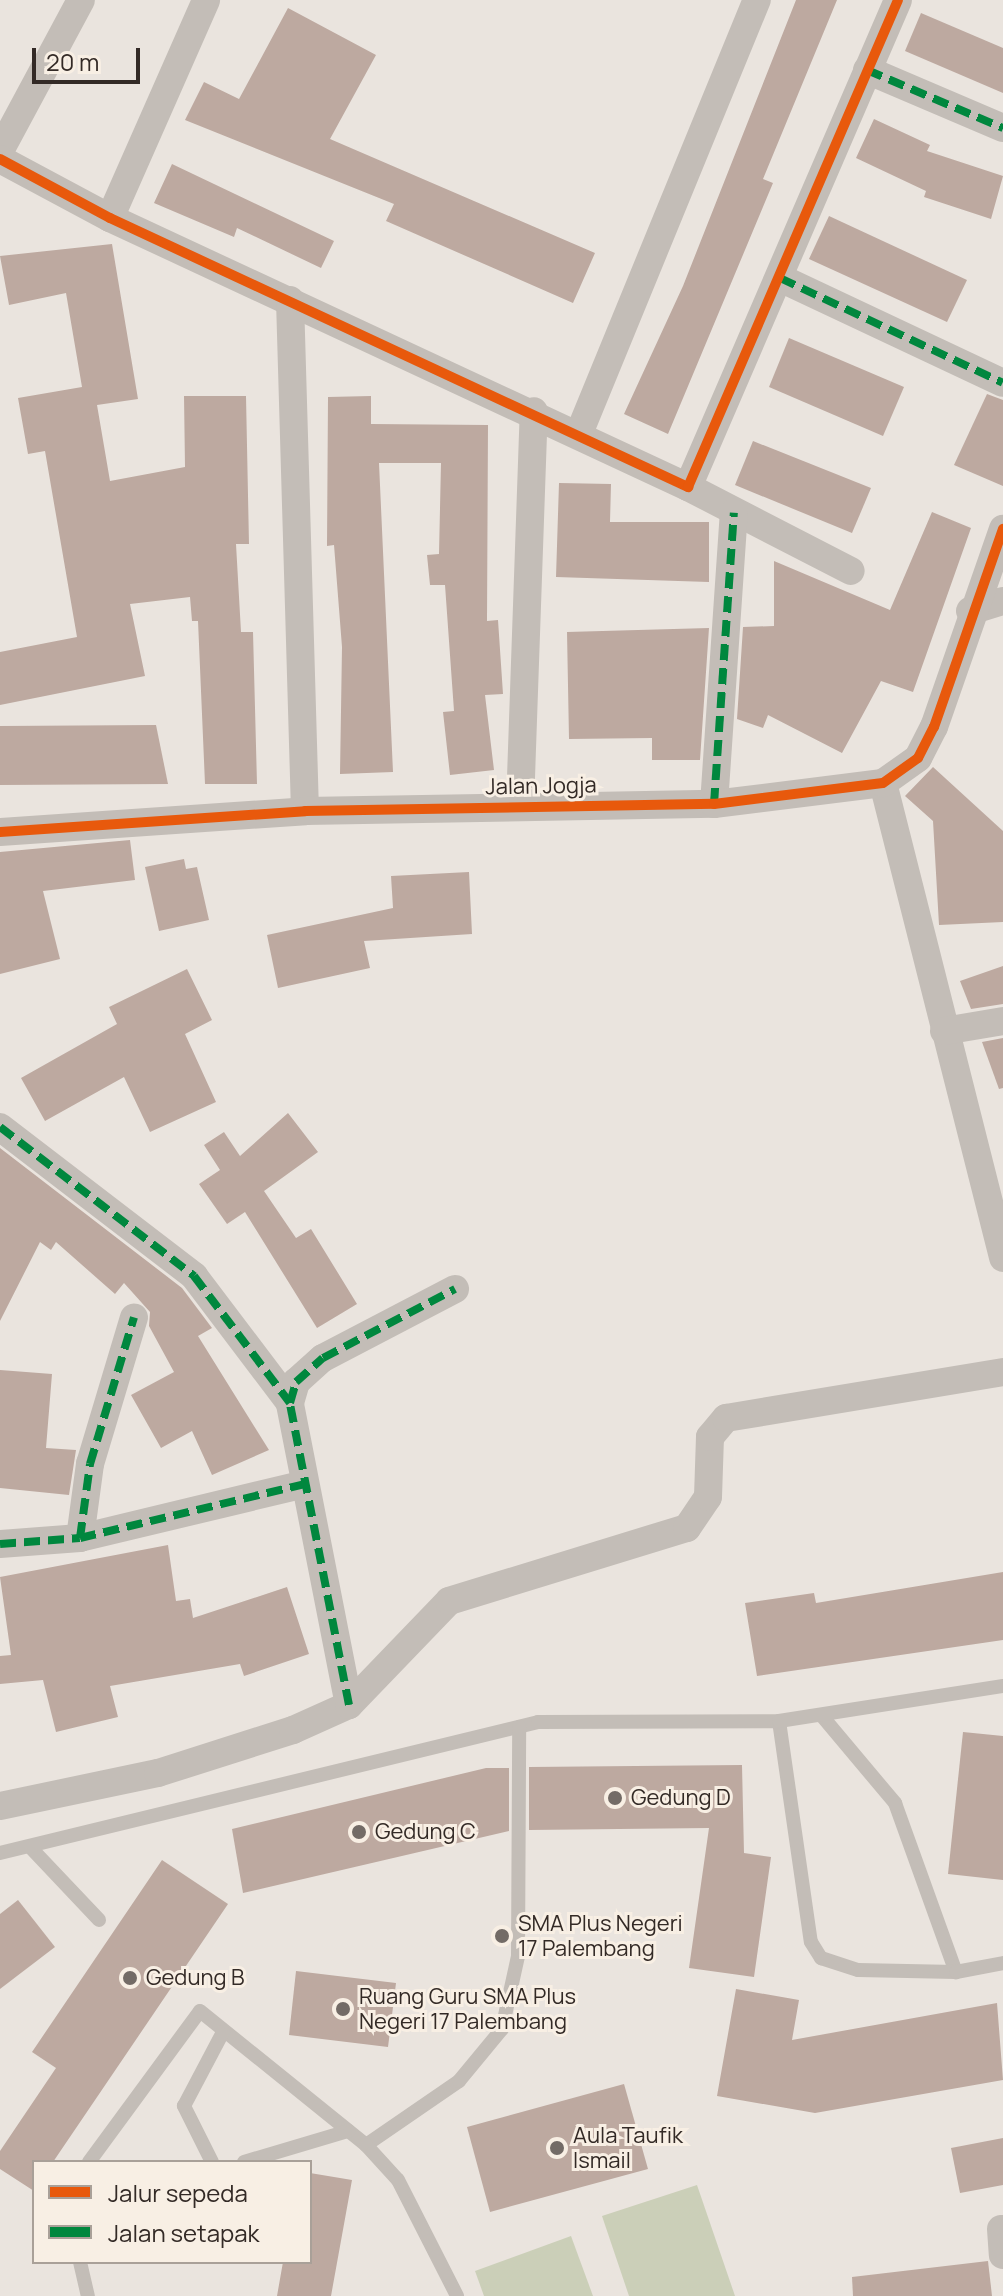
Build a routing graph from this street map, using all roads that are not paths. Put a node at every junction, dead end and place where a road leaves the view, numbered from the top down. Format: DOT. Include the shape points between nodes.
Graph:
graph roads {
  1 [pos="81,0"];
  2 [pos="206,0"];
  3 [pos="757,0"];
  4 [pos="898,0"];
  5 [pos="867,70"];
  6 [pos="1003,128"];
  7 [pos="0,151"];
  8 [pos="0,159"];
  9 [pos="110,218"];
  10 [pos="780,278"];
  11 [pos="290,300"];
  12 [pos="1003,383"];
  13 [pos="534,411"];
  14 [pos="580,431"];
  15 [pos="688,487"];
  16 [pos="734,513"];
  17 [pos="1003,529"];
  18 [pos="851,571"];
  19 [pos="1003,601"];
  20 [pos="970,611"];
  21 [pos="883,783"];
  22 [pos="714,804"];
  23 [pos="520,806"];
  24 [pos="305,811"];
  25 [pos="0,832"];
  26 [pos="1003,1021"];
  27 [pos="944,1031"];
  28 [pos="0,1127"];
  29 [pos="1003,1258"];
  30 [pos="455,1289"];
  31 [pos="134,1317"];
  32 [pos="1003,1372"];
  33 [pos="290,1403"];
  34 [pos="305,1484"];
  35 [pos="80,1538"];
  36 [pos="0,1544"];
  37 [pos="1003,1686"];
  38 [pos="349,1705"];
  39 [pos="822,1716"];
  40 [pos="779,1721"];
  41 [pos="519,1727"];
  42 [pos="0,1806"];
  43 [pos="31,1848"];
  44 [pos="0,1853"];
  45 [pos="99,1920"];
  46 [pos="1003,1963"];
  47 [pos="956,1972"];
  48 [pos="223,2032"];
  49 [pos="348,2131"];
  50 [pos="366,2145"];
  51 [pos="90,2160"];
  52 [pos="211,2160"];
  53 [pos="251,2160"];
  54 [pos="80,2264"];
  55 [pos="88,2296"];
  56 [pos="457,2296"];
  1 -- 7 [label="street"];
  2 -- 9 [label="street"];
  3 -- 14 [label="street"];
  4 -- 5 [label="street"];
  5 -- 6 [label="street"];
  5 -- 10 [label="street"];
  8 -- 9 [label="street"];
  9 -- 11 [label="street"];
  10 -- 12 [label="street"];
  10 -- 15 [label="street"];
  11 -- 13 [label="street"];
  11 -- 24 [label="street"];
  13 -- 14 [label="street"];
  13 -- 23 [label="street"];
  14 -- 15 [label="street"];
  15 -- 16 [label="street"];
  16 -- 18 [label="street"];
  16 -- 22 [label="street"];
  17 -- 20 [label="street, Jalan Jogja"];
  19 -- 20 [label="street"];
  20 -- 21 [label="street, Jalan Jogja" via="927,743 908,768"];
  21 -- 22 [label="street, Jalan Jogja"];
  21 -- 27 [label="street"];
  22 -- 23 [label="street, Jalan Jogja"];
  23 -- 24 [label="street, Jalan Jogja"];
  24 -- 25 [label="street, Jalan Jogja"];
  26 -- 27 [label="street"];
  27 -- 29 [label="street"];
  28 -- 33 [label="street" via="194,1276"];
  30 -- 33 [label="street" via="323,1358 296,1382"];
  31 -- 35 [label="street" via="90,1464"];
  32 -- 38 [label="street" via="726,1418 710,1437 708,1497 687,1528 449,1601"];
  33 -- 34 [label="street"];
  34 -- 35 [label="street"];
  34 -- 38 [label="street"];
  35 -- 36 [label="street"];
  37 -- 39 [label="lane"];
  38 -- 42 [label="street" via="158,1773"];
  39 -- 40 [label="lane"];
  39 -- 47 [label="lane" via="895,1803"];
  40 -- 41 [label="lane" via="599,1717"];
  40 -- 47 [label="lane" via="811,1942 821,1958 858,1970"];
  41 -- 43 [label="lane"];
  41 -- 50 [label="lane" via="518,1956 502,2029 459,2081"];
  43 -- 44 [label="lane"];
  43 -- 45 [label="lane"];
  46 -- 47 [label="lane"];
  48 -- 49 [label="lane"];
  48 -- 51 [label="lane" via="200,2011"];
  48 -- 52 [label="lane" via="184,2106"];
  49 -- 50 [label="lane"];
  49 -- 53 [label="lane"];
  50 -- 56 [label="lane" via="398,2180"];
  54 -- 55 [label="lane"];
}
